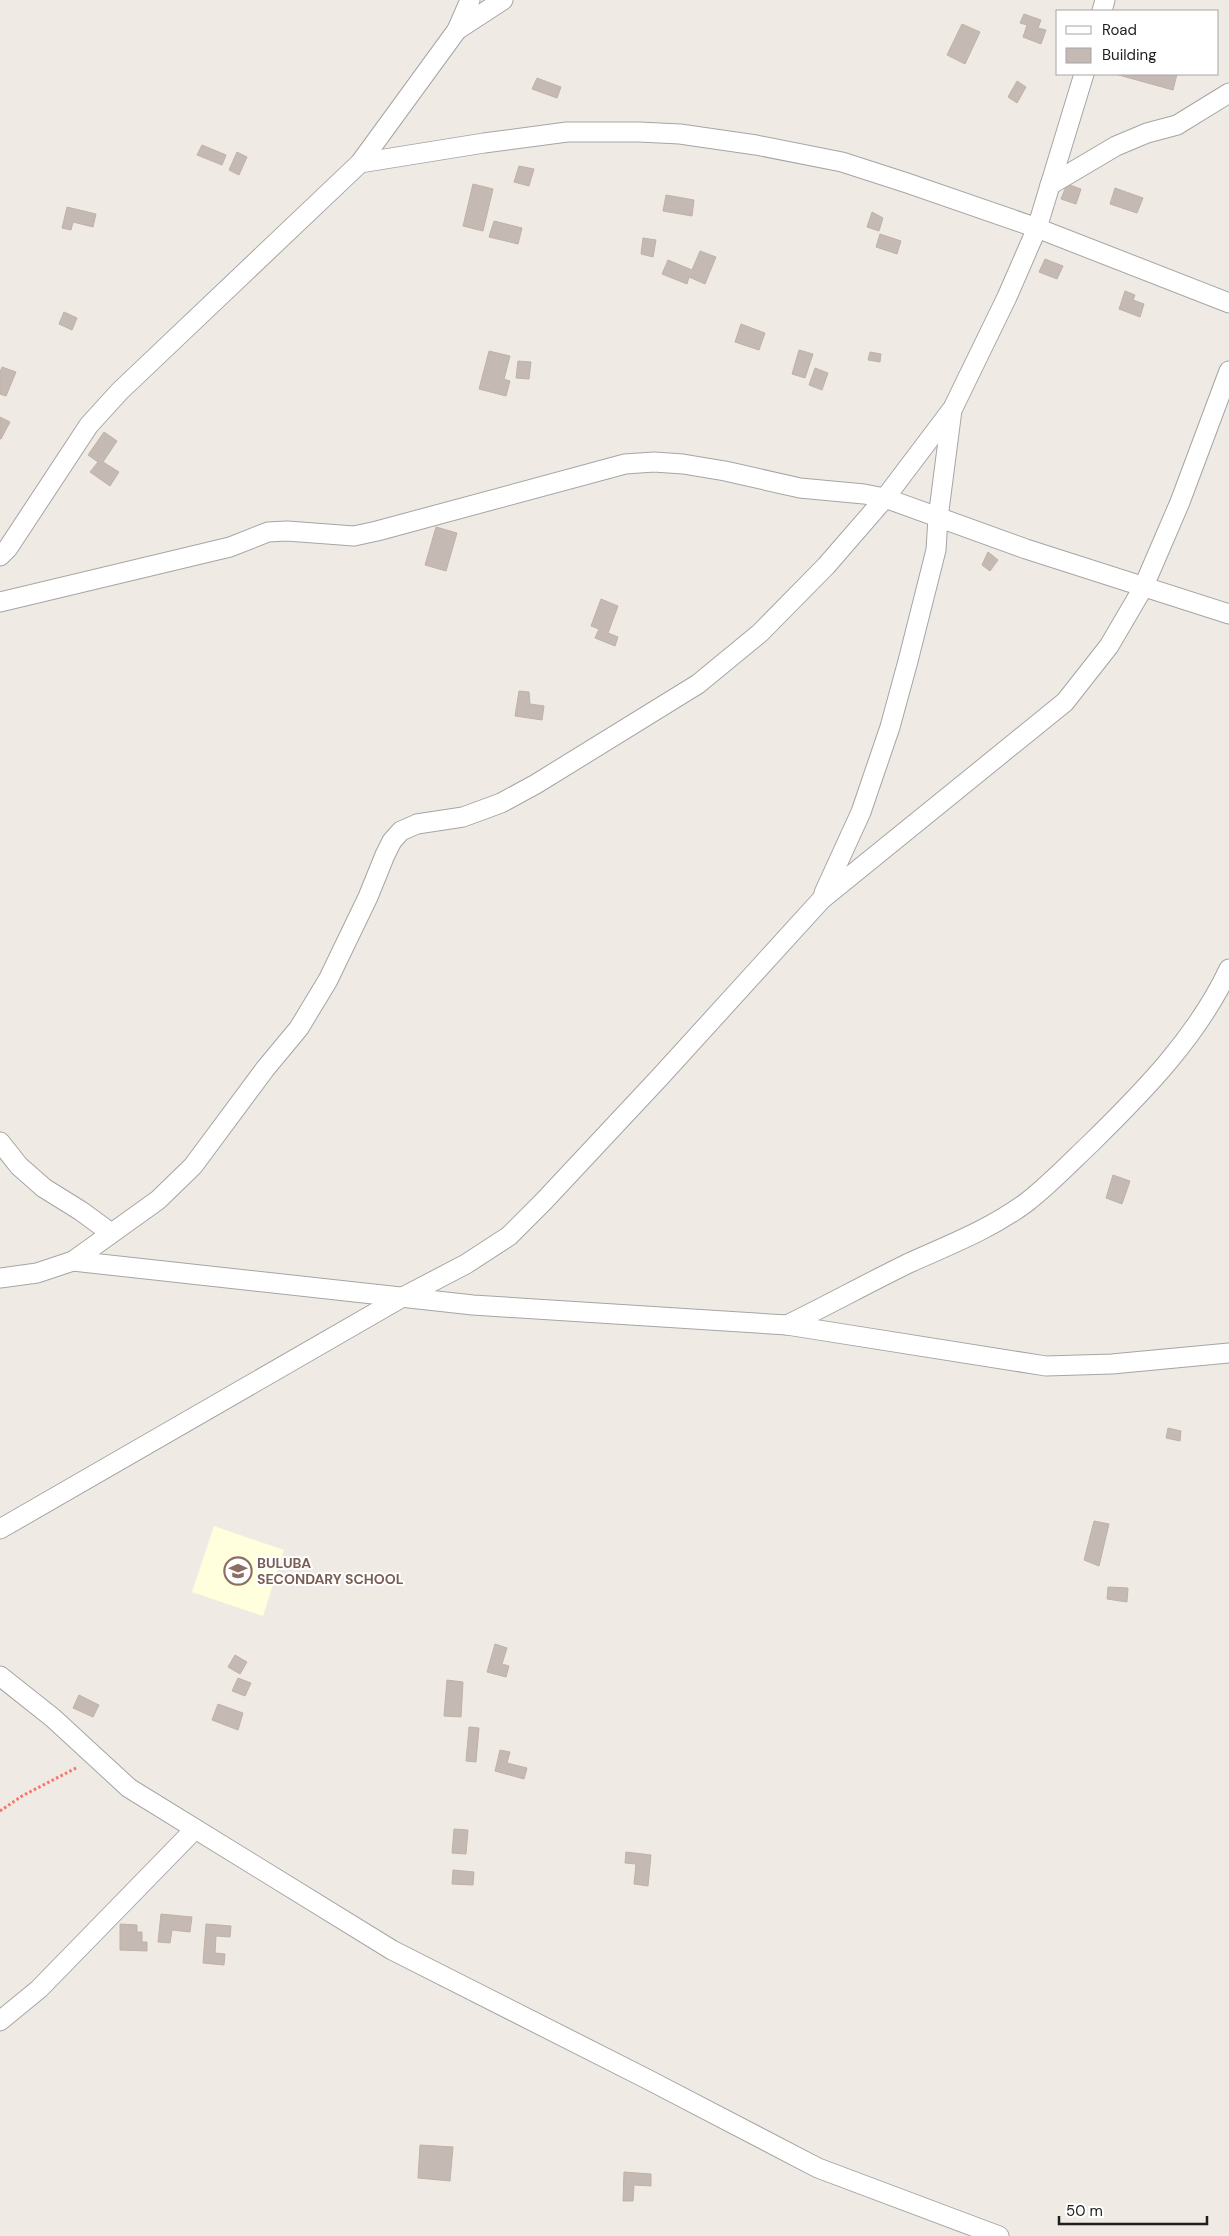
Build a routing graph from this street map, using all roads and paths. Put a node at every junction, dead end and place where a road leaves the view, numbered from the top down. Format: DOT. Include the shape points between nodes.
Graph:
graph roads {
  1 [pos="470,0"];
  2 [pos="503,0"];
  3 [pos="456,30"];
  4 [pos="1084,75"];
  5 [pos="1229,93"];
  6 [pos="360,163"];
  7 [pos="1050,184"];
  8 [pos="1037,228"];
  9 [pos="1229,303"];
  10 [pos="1229,371"];
  11 [pos="952,408"];
  12 [pos="885,498"];
  13 [pos="938,518"];
  14 [pos="0,556"];
  15 [pos="1143,588"];
  16 [pos="0,602"];
  17 [pos="1229,614"];
  18 [pos="822,899"];
  19 [pos="1229,969"];
  20 [pos="0,1142"];
  21 [pos="111,1233"];
  22 [pos="73,1261"];
  23 [pos="0,1278"];
  24 [pos="401,1298"];
  25 [pos="787,1325"];
  26 [pos="1229,1353"];
  27 [pos="0,1529"];
  28 [pos="0,1676"];
  29 [pos="96,1757"];
  30 [pos="0,1811"];
  31 [pos="194,1829"];
  32 [pos="0,2021"];
  33 [pos="999,2236"];
  1 -- 3 [label="street"];
  2 -- 3 [label="street"];
  3 -- 6 [label="street"];
  4 -- 7 [label="street"];
  5 -- 7 [label="street" via="1177,124 1116,146"];
  6 -- 8 [label="street" via="567,132 680,134 842,162"];
  6 -- 14 [label="street" via="120,391 89,425"];
  7 -- 8 [label="street"];
  8 -- 9 [label="street"];
  8 -- 11 [label="street"];
  10 -- 15 [label="street" via="1180,502"];
  11 -- 12 [label="street"];
  11 -- 13 [label="street"];
  12 -- 13 [label="street"];
  12 -- 16 [label="street" via="800,488 683,464 625,464 377,531 354,536 268,532 220,549"];
  12 -- 21 [label="street" via="826,566 760,633 698,684 501,803 463,817 417,824 401,831 392,840 328,980 298,1028 193,1166 158,1200"];
  13 -- 15 [label="street"];
  13 -- 18 [label="street" via="936,550 890,727 861,812"];
  15 -- 17 [label="street"];
  15 -- 18 [label="street" via="1109,646 1065,702"];
  18 -- 24 [label="street" via="509,1236 466,1264"];
  19 -- 25 [label="street" via="1218,993 1164,1067 1116,1118 1027,1202 980,1231"];
  20 -- 21 [label="street" via="19,1166 44,1188"];
  21 -- 22 [label="street"];
  22 -- 23 [label="street" via="37,1273"];
  22 -- 24 [label="street"];
  24 -- 25 [label="street"];
  24 -- 27 [label="street"];
  25 -- 26 [label="street" via="1046,1366 1112,1364"];
  28 -- 29 [label="street"];
  29 -- 30 [label="path"];
  29 -- 31 [label="street" via="129,1788"];
  31 -- 32 [label="street" via="39,1989"];
  31 -- 33 [label="street" via="392,1950 818,2168"];
}
